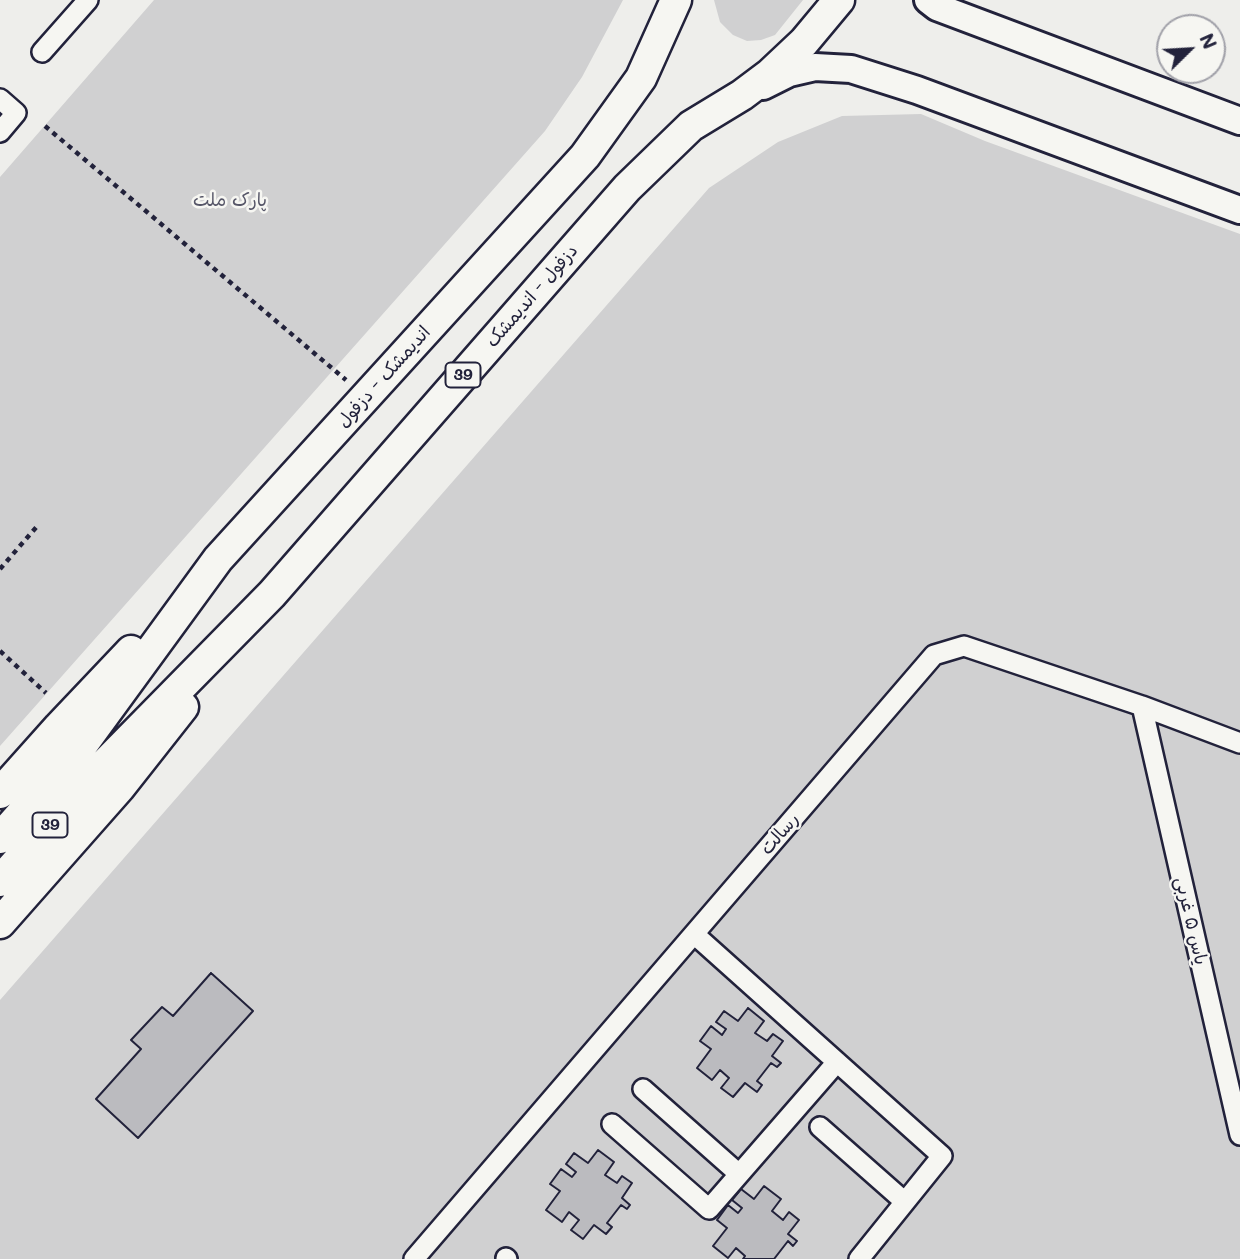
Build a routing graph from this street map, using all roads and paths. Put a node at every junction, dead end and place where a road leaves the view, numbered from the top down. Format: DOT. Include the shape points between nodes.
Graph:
graph roads {
  1 [pos="88,0"];
  2 [pos="676,0"];
  3 [pos="839,0"];
  4 [pos="928,0"];
  5 [pos="42,52"];
  6 [pos="742,95"];
  7 [pos="0,99"];
  8 [pos="1240,121"];
  9 [pos="45,125"];
  10 [pos="0,132"];
  11 [pos="1240,210"];
  12 [pos="367,396"];
  13 [pos="39,524"];
  14 [pos="218,559"];
  15 [pos="0,569"];
  16 [pos="272,594"];
  17 [pos="0,652"];
  18 [pos="46,693"];
  19 [pos="1142,706"];
  20 [pos="1240,743"];
  21 [pos="91,758"];
  22 [pos="0,793"];
  23 [pos="0,838"];
  24 [pos="0,881"];
  25 [pos="0,923"];
  26 [pos="694,934"];
  27 [pos="837,1062"];
  28 [pos="643,1089"];
  29 [pos="612,1124"];
  30 [pos="820,1127"];
  31 [pos="1240,1135"];
  32 [pos="739,1174"];
  33 [pos="905,1202"];
  34 [pos="414,1259"];
  35 [pos="859,1259"];
  1 -- 5 [label="street"];
  2 -- 12 [label="main road, اندیمشک - دزفول / 39" via="641,78 585,156"];
  3 -- 6 [label="main road, دزفول - اندیمشک / 39" via="804,42"];
  4 -- 8 [label="main road"];
  6 -- 11 [label="main road" via="815,67 851,69"];
  6 -- 16 [label="main road, دزفول - اندیمشک / 39" via="691,126 626,188"];
  7 -- 10 [label="street" via="16,113"];
  9 -- 12 [label="path"];
  12 -- 14 [label="main road, اندیمشک - دزفول / 39"];
  13 -- 15 [label="path"];
  14 -- 21 [label="main road, اندیمشک - دزفول / 39"];
  14 -- 22 [label="main road, 39"];
  16 -- 21 [label="main road, دزفول - اندیمشک / 39"];
  16 -- 25 [label="main road, 39" via="120,788"];
  17 -- 18 [label="path"];
  19 -- 20 [label="street, رسالت"];
  19 -- 26 [label="street, رسالت" via="964,646 934,655"];
  19 -- 31 [label="street, یاس ۵ غربی"];
  21 -- 23 [label="main road, 39"];
  21 -- 24 [label="main road, 39"];
  26 -- 27 [label="street"];
  26 -- 34 [label="street, رسالت"];
  27 -- 32 [label="street"];
  27 -- 33 [label="street" via="942,1156"];
  28 -- 32 [label="street"];
  29 -- 32 [label="street" via="709,1209"];
  30 -- 33 [label="street"];
  33 -- 35 [label="street"];
}
